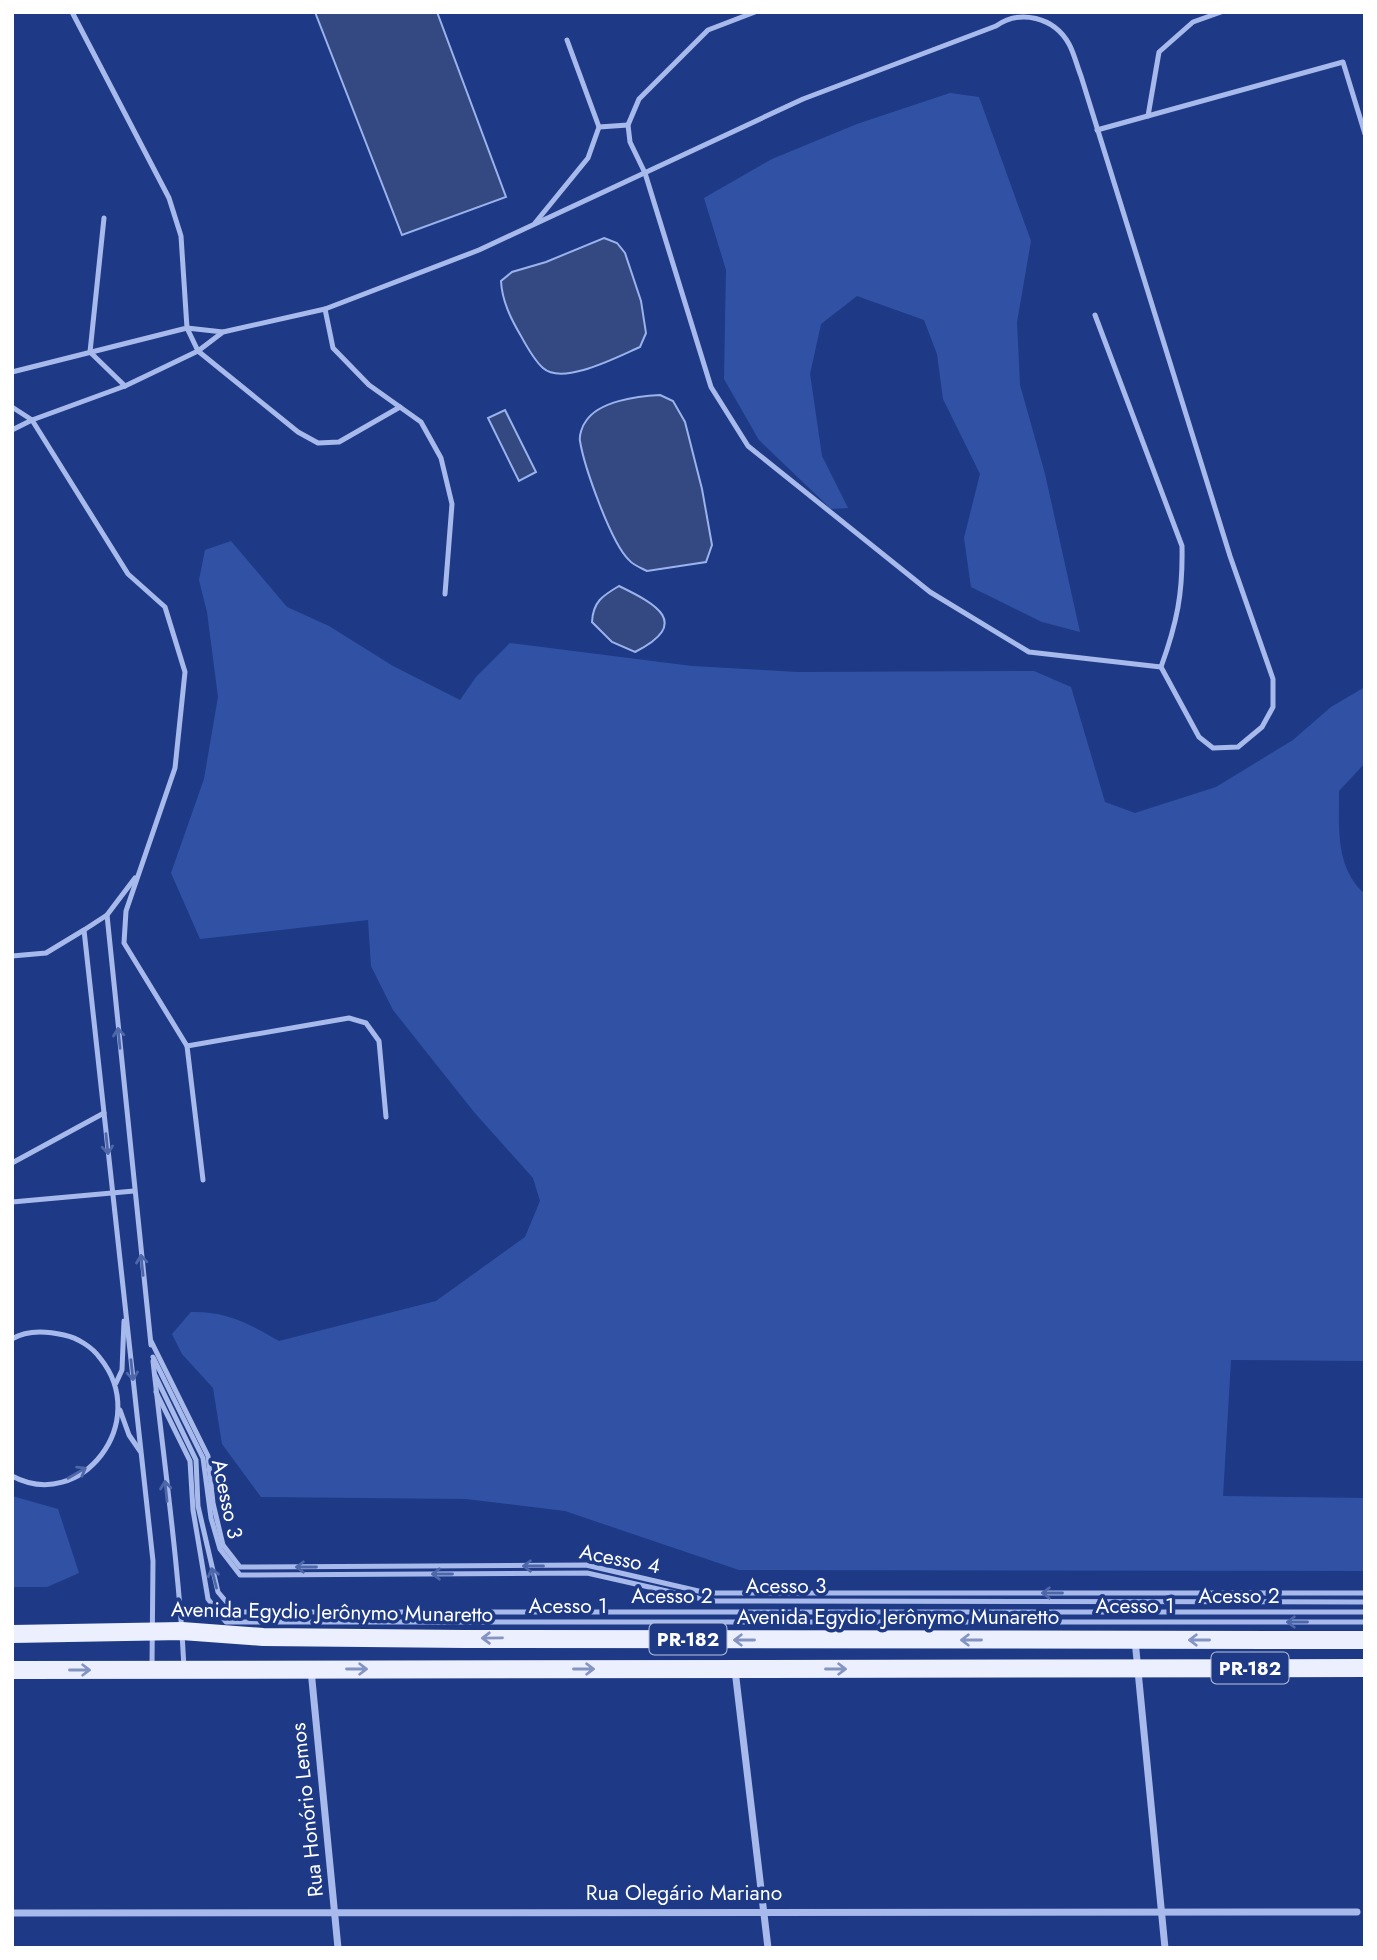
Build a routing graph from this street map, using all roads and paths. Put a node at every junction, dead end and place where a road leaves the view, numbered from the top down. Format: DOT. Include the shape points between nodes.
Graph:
graph roads {
  1 [pos="72,12"];
  2 [pos="755,12"];
  3 [pos="1222,12"];
  4 [pos="567,40"];
  5 [pos="1148,116"];
  6 [pos="628,125"];
  7 [pos="599,127"];
  8 [pos="1097,130"];
  9 [pos="1365,134"];
  10 [pos="645,173"];
  11 [pos="104,218"];
  12 [pos="534,225"];
  13 [pos="325,309"];
  14 [pos="1095,316"];
  15 [pos="187,328"];
  16 [pos="223,332"];
  17 [pos="198,351"];
  18 [pos="90,352"];
  19 [pos="12,372"];
  20 [pos="125,387"];
  21 [pos="12,407"];
  22 [pos="400,407"];
  23 [pos="32,420"];
  24 [pos="12,430"];
  25 [pos="446,594"];
  26 [pos="1161,667"];
  27 [pos="139,873"];
  28 [pos="107,915"];
  29 [pos="84,930"];
  30 [pos="12,956"];
  31 [pos="187,1046"];
  32 [pos="104,1113"];
  33 [pos="386,1117"];
  34 [pos="12,1163"];
  35 [pos="203,1180"];
  36 [pos="134,1191"];
  37 [pos="112,1193"];
  38 [pos="12,1202"];
  39 [pos="125,1307"];
  40 [pos="12,1339"];
  41 [pos="150,1341"];
  42 [pos="153,1357"];
  43 [pos="155,1375"];
  44 [pos="116,1384"];
  45 [pos="156,1392"];
  46 [pos="120,1410"];
  47 [pos="141,1452"];
  48 [pos="12,1476"];
  49 [pos="1365,1594"];
  50 [pos="1365,1602"];
  51 [pos="1365,1612"];
  52 [pos="1365,1622"];
  53 [pos="183,1632"];
  54 [pos="151,1633"];
  55 [pos="12,1634"];
  56 [pos="465,1639"];
  57 [pos="1135,1640"];
  58 [pos="1365,1640"];
  59 [pos="1136,1668"];
  60 [pos="1365,1668"];
  61 [pos="311,1669"];
  62 [pos="734,1669"];
  63 [pos="12,1670"];
  64 [pos="465,1670"];
  65 [pos="152,1671"];
  66 [pos="184,1671"];
  67 [pos="764,1910"];
  68 [pos="1161,1912"];
  69 [pos="1357,1912"];
  70 [pos="12,1913"];
  71 [pos="334,1913"];
  72 [pos="338,1948"];
  73 [pos="768,1948"];
  74 [pos="1165,1948"];
  1 -- 15 [label="lane" via="169,198 181,236"];
  2 -- 6 [label="lane" via="708,30 639,99"];
  3 -- 5 [label="lane" via="1193,22 1159,52"];
  4 -- 7 [label="lane"];
  5 -- 8 [label="lane"];
  5 -- 9 [label="lane" via="1343,62"];
  6 -- 7 [label="lane"];
  6 -- 10 [label="lane" via="630,142"];
  7 -- 12 [label="lane" via="588,158"];
  8 -- 10 [label="lane" via="1068,43 1052,25 1032,17 1009,17 996,26 803,99"];
  8 -- 26 [label="lane" via="1273,679 1273,707 1262,727 1238,747 1213,748 1199,737"];
  10 -- 12 [label="lane"];
  10 -- 26 [label="lane" via="711,387 747,446 930,593 1029,652"];
  11 -- 18 [label="lane"];
  12 -- 13 [label="lane"];
  13 -- 16 [label="lane"];
  13 -- 22 [label="lane" via="333,348 369,385"];
  14 -- 26 [label="lane" via="1182,546 1183,586 1177,622"];
  15 -- 16 [label="lane"];
  15 -- 17 [label="lane"];
  15 -- 18 [label="lane"];
  16 -- 17 [label="lane"];
  17 -- 20 [label="lane"];
  17 -- 22 [label="lane" via="318,443 339,442"];
  18 -- 19 [label="lane"];
  18 -- 20 [label="lane"];
  20 -- 23 [label="lane"];
  21 -- 23 [label="lane"];
  22 -- 25 [label="lane" via="421,422 441,458 452,504"];
  23 -- 24 [label="lane"];
  23 -- 27 [label="lane" via="128,574 165,607 185,672 175,768"];
  27 -- 28 [label="lane"];
  27 -- 31 [label="lane" via="126,911 124,943"];
  28 -- 29 [label="lane"];
  36 -- 28 [label="lane, one-way"];
  29 -- 30 [label="lane" via="46,954"];
  29 -- 32 [label="lane"];
  31 -- 33 [label="lane" via="349,1018 366,1023 379,1041"];
  31 -- 35 [label="lane"];
  32 -- 34 [label="lane"];
  32 -- 37 [label="lane, one-way"];
  36 -- 37 [label="lane"];
  41 -- 36 [label="lane, one-way"];
  37 -- 38 [label="lane"];
  37 -- 39 [label="lane"];
  39 -- 44 [label="lane" via="122,1370"];
  39 -- 47 [label="lane, one-way"];
  40 -- 44 [label="lane" via="45,1331 71,1336 94,1350"];
  41 -- 42 [label="lane"];
  49 -- 41 [label="lane, Acesso 4, one-way" via="707,1594 586,1565 240,1567 223,1545 208,1456"];
  42 -- 43 [label="lane"];
  50 -- 42 [label="lane, Acesso 3, one-way" via="711,1601 587,1573 240,1575 220,1549 203,1458"];
  43 -- 45 [label="lane"];
  51 -- 43 [label="lane, Acesso 2, one-way" via="235,1612 218,1592 198,1506 196,1460"];
  44 -- 46 [label="lane"];
  52 -- 45 [label="lane, Acesso 1, one-way" via="226,1622 208,1599 190,1461"];
  53 -- 45 [label="lane, one-way"];
  46 -- 47 [label="lane"];
  48 -- 46 [label="lane, one-way" via="44,1483 71,1478 100,1458 114,1436"];
  47 -- 54 [label="lane" via="153,1561"];
  53 -- 54 [label="main road, Avenida Egydio Jerônymo Munaretto / PR-182"];
  53 -- 56 [label="main road, Avenida Egydio Jerônymo Munaretto / PR-182"];
  53 -- 66 [label="lane"];
  54 -- 55 [label="main road, Avenida Egydio Jerônymo Munaretto / PR-182"];
  54 -- 65 [label="lane"];
  57 -- 56 [label="main road, Avenida Egydio Jerônymo Munaretto / PR-182, one-way"];
  56 -- 64 [label="main road"];
  58 -- 57 [label="main road, Avenida Egydio Jerônymo Munaretto / PR-182, one-way"];
  57 -- 59 [label="street"];
  59 -- 60 [label="main road, PR-182"];
  62 -- 59 [label="main road, PR-182, one-way"];
  59 -- 68 [label="street"];
  61 -- 64 [label="main road, PR-182, one-way"];
  61 -- 66 [label="main road, PR-182"];
  61 -- 71 [label="street, Rua Honório Lemos"];
  64 -- 62 [label="main road, PR-182, one-way"];
  62 -- 67 [label="street"];
  63 -- 65 [label="main road, PR-182, one-way"];
  65 -- 66 [label="main road, PR-182"];
  67 -- 68 [label="street, Rua Olegário Mariano"];
  67 -- 71 [label="street, Rua Olegário Mariano"];
  67 -- 73 [label="street"];
  68 -- 69 [label="street, Rua Olegário Mariano"];
  68 -- 74 [label="street"];
  70 -- 71 [label="street, Rua Olegário Mariano"];
  71 -- 72 [label="street, Rua Honório Lemos"];
}
